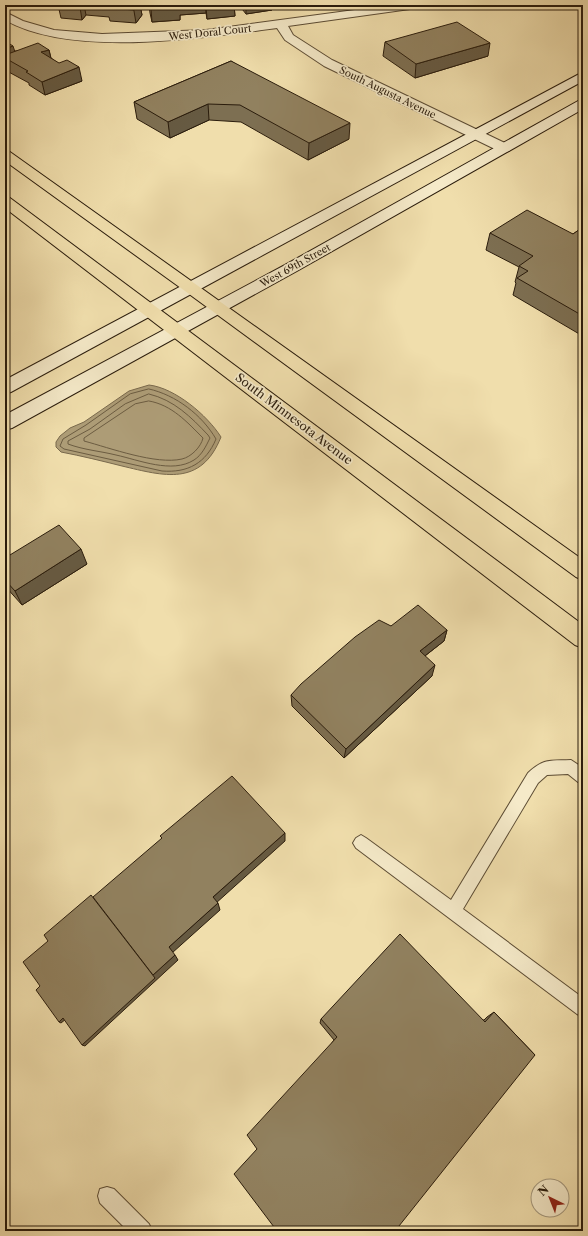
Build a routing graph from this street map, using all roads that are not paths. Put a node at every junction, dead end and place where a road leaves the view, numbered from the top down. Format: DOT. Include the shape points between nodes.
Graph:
graph roads {
  1 [pos="417,5"];
  2 [pos="5,15"];
  3 [pos="280,24"];
  4 [pos="583,76"];
  5 [pos="583,104"];
  6 [pos="476,134"];
  7 [pos="504,148"];
  8 [pos="5,155"];
  9 [pos="5,201"];
  10 [pos="191,287"];
  11 [pos="219,307"];
  12 [pos="150,310"];
  13 [pos="176,329"];
  14 [pos="5,388"];
  15 [pos="5,423"];
  16 [pos="583,571"];
  17 [pos="583,638"];
  18 [pos="583,777"];
  19 [pos="361,843"];
  20 [pos="453,911"];
  21 [pos="583,1008"];
  22 [pos="107,1196"];
  23 [pos="142,1231"];
  1 -- 3 [label="main road, West Doral Court"];
  2 -- 3 [label="main road, West Doral Court" via="18,23 53,33 102,38 206,34"];
  3 -- 6 [label="main road, South Augusta Avenue" via="289,38 328,63"];
  4 -- 6 [label="main road"];
  5 -- 7 [label="main road, West 69th Street"];
  6 -- 7 [label="main road, South Augusta Avenue"];
  6 -- 10 [label="main road"];
  7 -- 11 [label="main road, West 69th Street"];
  8 -- 10 [label="main road"];
  9 -- 12 [label="main road, South Minnesota Avenue"];
  10 -- 11 [label="main road"];
  10 -- 12 [label="main road"];
  11 -- 13 [label="main road, West 69th Street"];
  11 -- 16 [label="main road"];
  12 -- 13 [label="main road, South Minnesota Avenue"];
  12 -- 14 [label="main road"];
  13 -- 15 [label="main road, West 69th Street"];
  13 -- 17 [label="main road, South Minnesota Avenue"];
  18 -- 20 [label="lane" via="571,767 544,768 532,778"];
  19 -- 20 [label="lane"];
  20 -- 21 [label="lane"];
  22 -- 23 [label="lane"];
}
